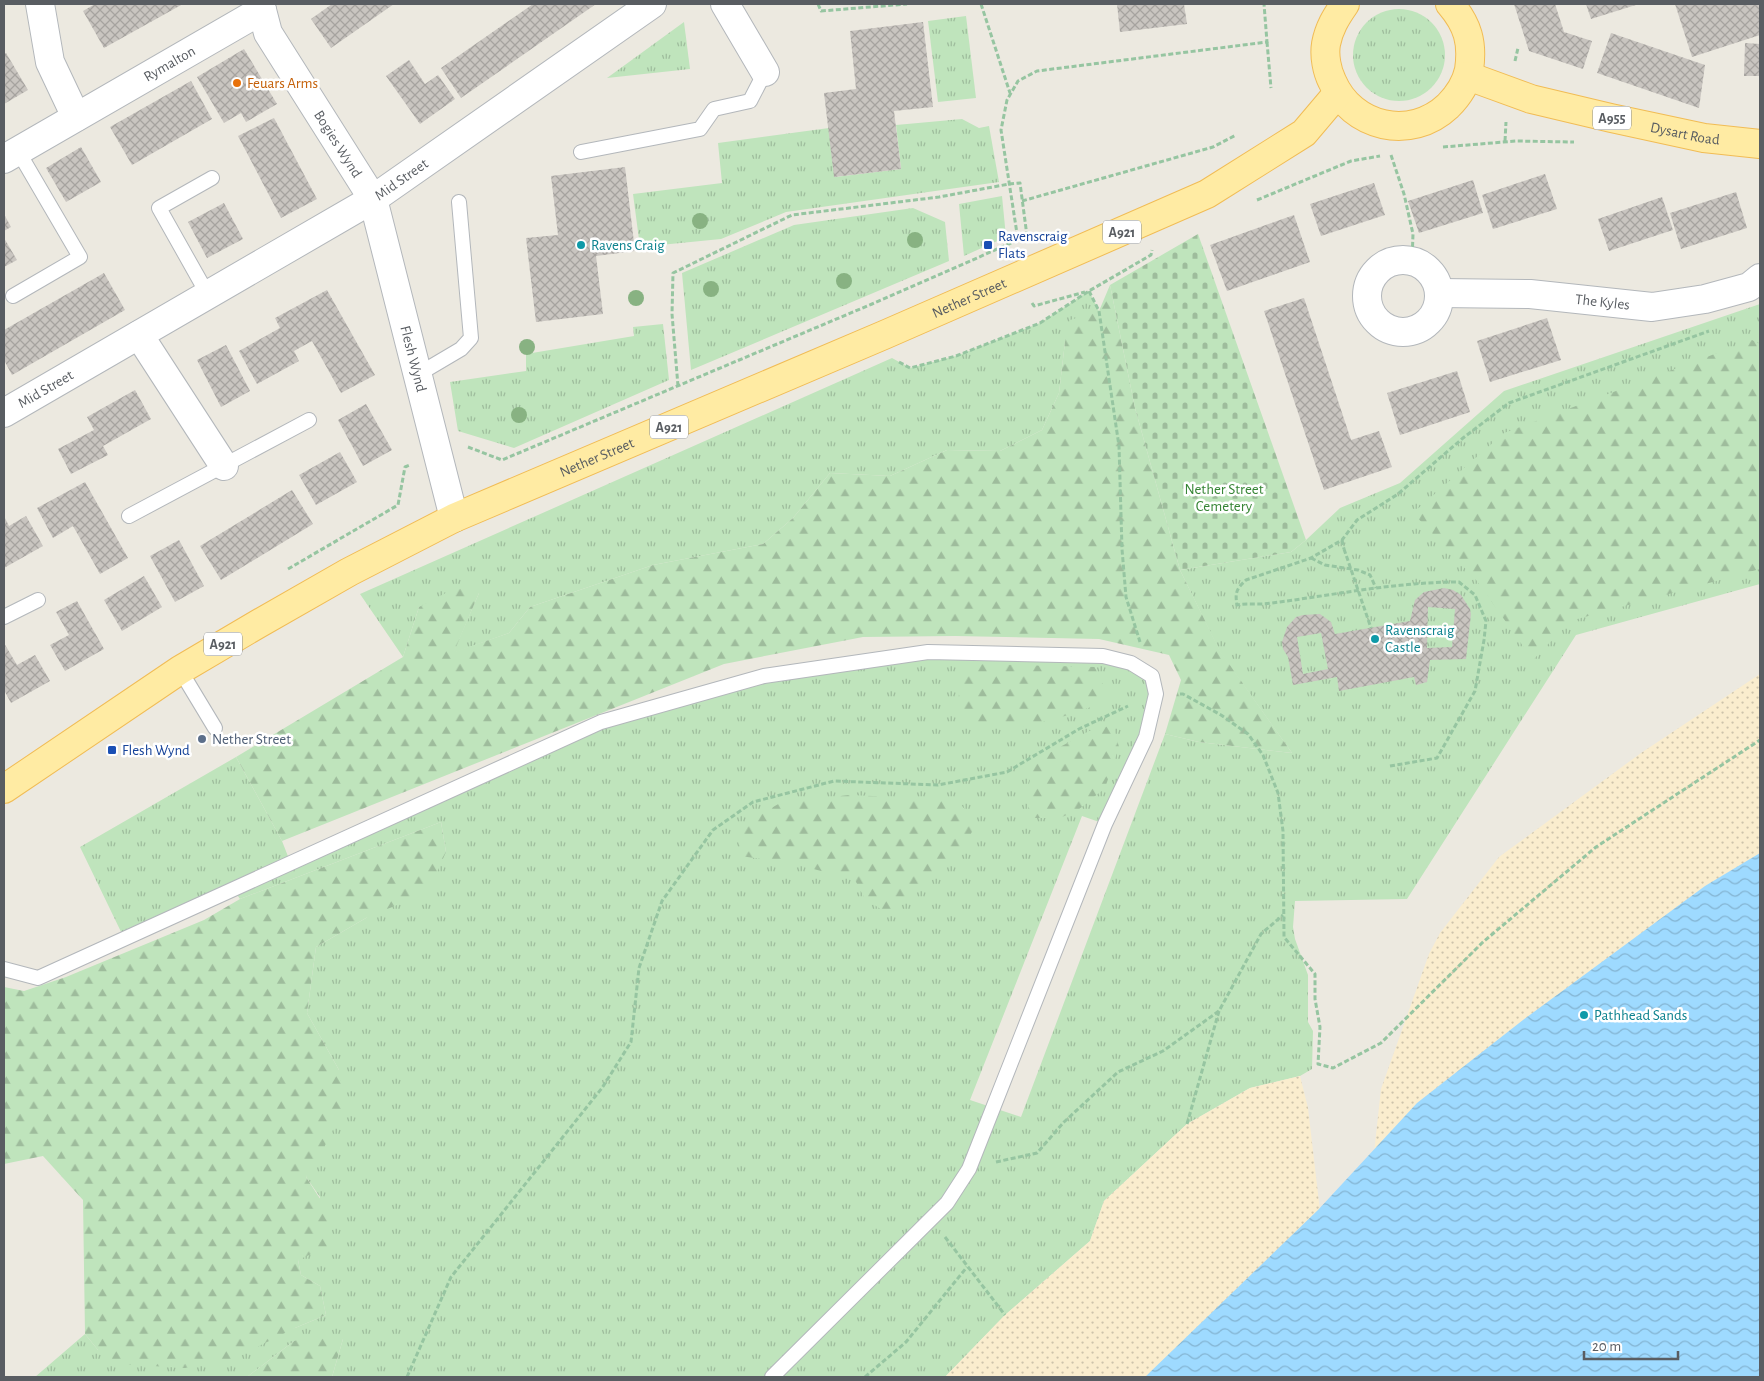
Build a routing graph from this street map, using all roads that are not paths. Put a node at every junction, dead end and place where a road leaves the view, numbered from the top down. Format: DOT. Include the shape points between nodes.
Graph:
graph roads {
  1 [pos="40,4"];
  2 [pos="652,4"];
  3 [pos="725,4"];
  4 [pos="1346,4"];
  5 [pos="1450,4"];
  6 [pos="264,7"];
  7 [pos="765,72"];
  8 [pos="1468,76"];
  9 [pos="1338,94"];
  10 [pos="76,117"];
  11 [pos="1760,144"];
  12 [pos="581,152"];
  13 [pos="11,155"];
  14 [pos="212,178"];
  15 [pos="373,199"];
  16 [pos="459,202"];
  17 [pos="1760,278"];
  18 [pos="1439,293"];
  19 [pos="208,295"];
  20 [pos="13,296"];
  21 [pos="139,335"];
  22 [pos="417,375"];
  23 [pos="4,413"];
  24 [pos="309,420"];
  25 [pos="224,466"];
  26 [pos="130,516"];
  27 [pos="454,518"];
  28 [pos="38,600"];
  29 [pos="4,617"];
  30 [pos="180,670"];
  31 [pos="215,728"];
  32 [pos="4,789"];
  33 [pos="4,969"];
  34 [pos="772,1377"];
  1 -- 10 [label="street" via="50,62"];
  2 -- 15 [label="street, Mid Street"];
  3 -- 7 [label="street"];
  4 -- 9 [label="main road" via="1332,23 1326,46 1328,71"];
  5 -- 8 [label="main road" via="1469,35 1471,56"];
  6 -- 10 [label="street, Rymalton"];
  6 -- 15 [label="street, Bogies Wynd" via="268,33"];
  7 -- 12 [label="lane" via="750,101 714,109 700,129"];
  8 -- 9 [label="main road" via="1457,97 1440,113 1420,123 1396,126 1374,122 1353,111"];
  8 -- 11 [label="main road, Dysart Road / A955" via="1531,99 1611,118 1704,138"];
  9 -- 27 [label="main road, Nether Street / A921" via="1304,133 1207,194"];
  10 -- 13 [label="street, Rymalton"];
  13 -- 20 [label="lane" via="80,257"];
  14 -- 19 [label="lane" via="159,208"];
  15 -- 19 [label="street, Mid Street"];
  15 -- 22 [label="street, Flesh Wynd"];
  16 -- 22 [label="lane" via="471,338 461,349"];
  17 -- 18 [label="street, The Kyles" via="1749,287 1714,297 1652,307 1530,294"];
  18 -- 18 [label="street" via="1431,273 1412,261 1401,260 1390,263 1373,276 1367,298 1375,320 1394,332 1406,333 1427,324 1434,315"];
  19 -- 21 [label="street, Mid Street"];
  21 -- 23 [label="street, Mid Street"];
  21 -- 25 [label="street"];
  22 -- 27 [label="street, Flesh Wynd"];
  24 -- 25 [label="lane"];
  25 -- 26 [label="lane"];
  27 -- 30 [label="main road, Nether Street / A921" via="349,572"];
  28 -- 29 [label="lane"];
  30 -- 31 [label="lane"];
  30 -- 32 [label="main road, Nether Street / A921"];
  33 -- 34 [label="lane" via="38,978 601,722 764,676 928,652 1103,656 1132,662 1152,676 1156,694 1146,737 1105,824 969,1169 947,1203"];
}
